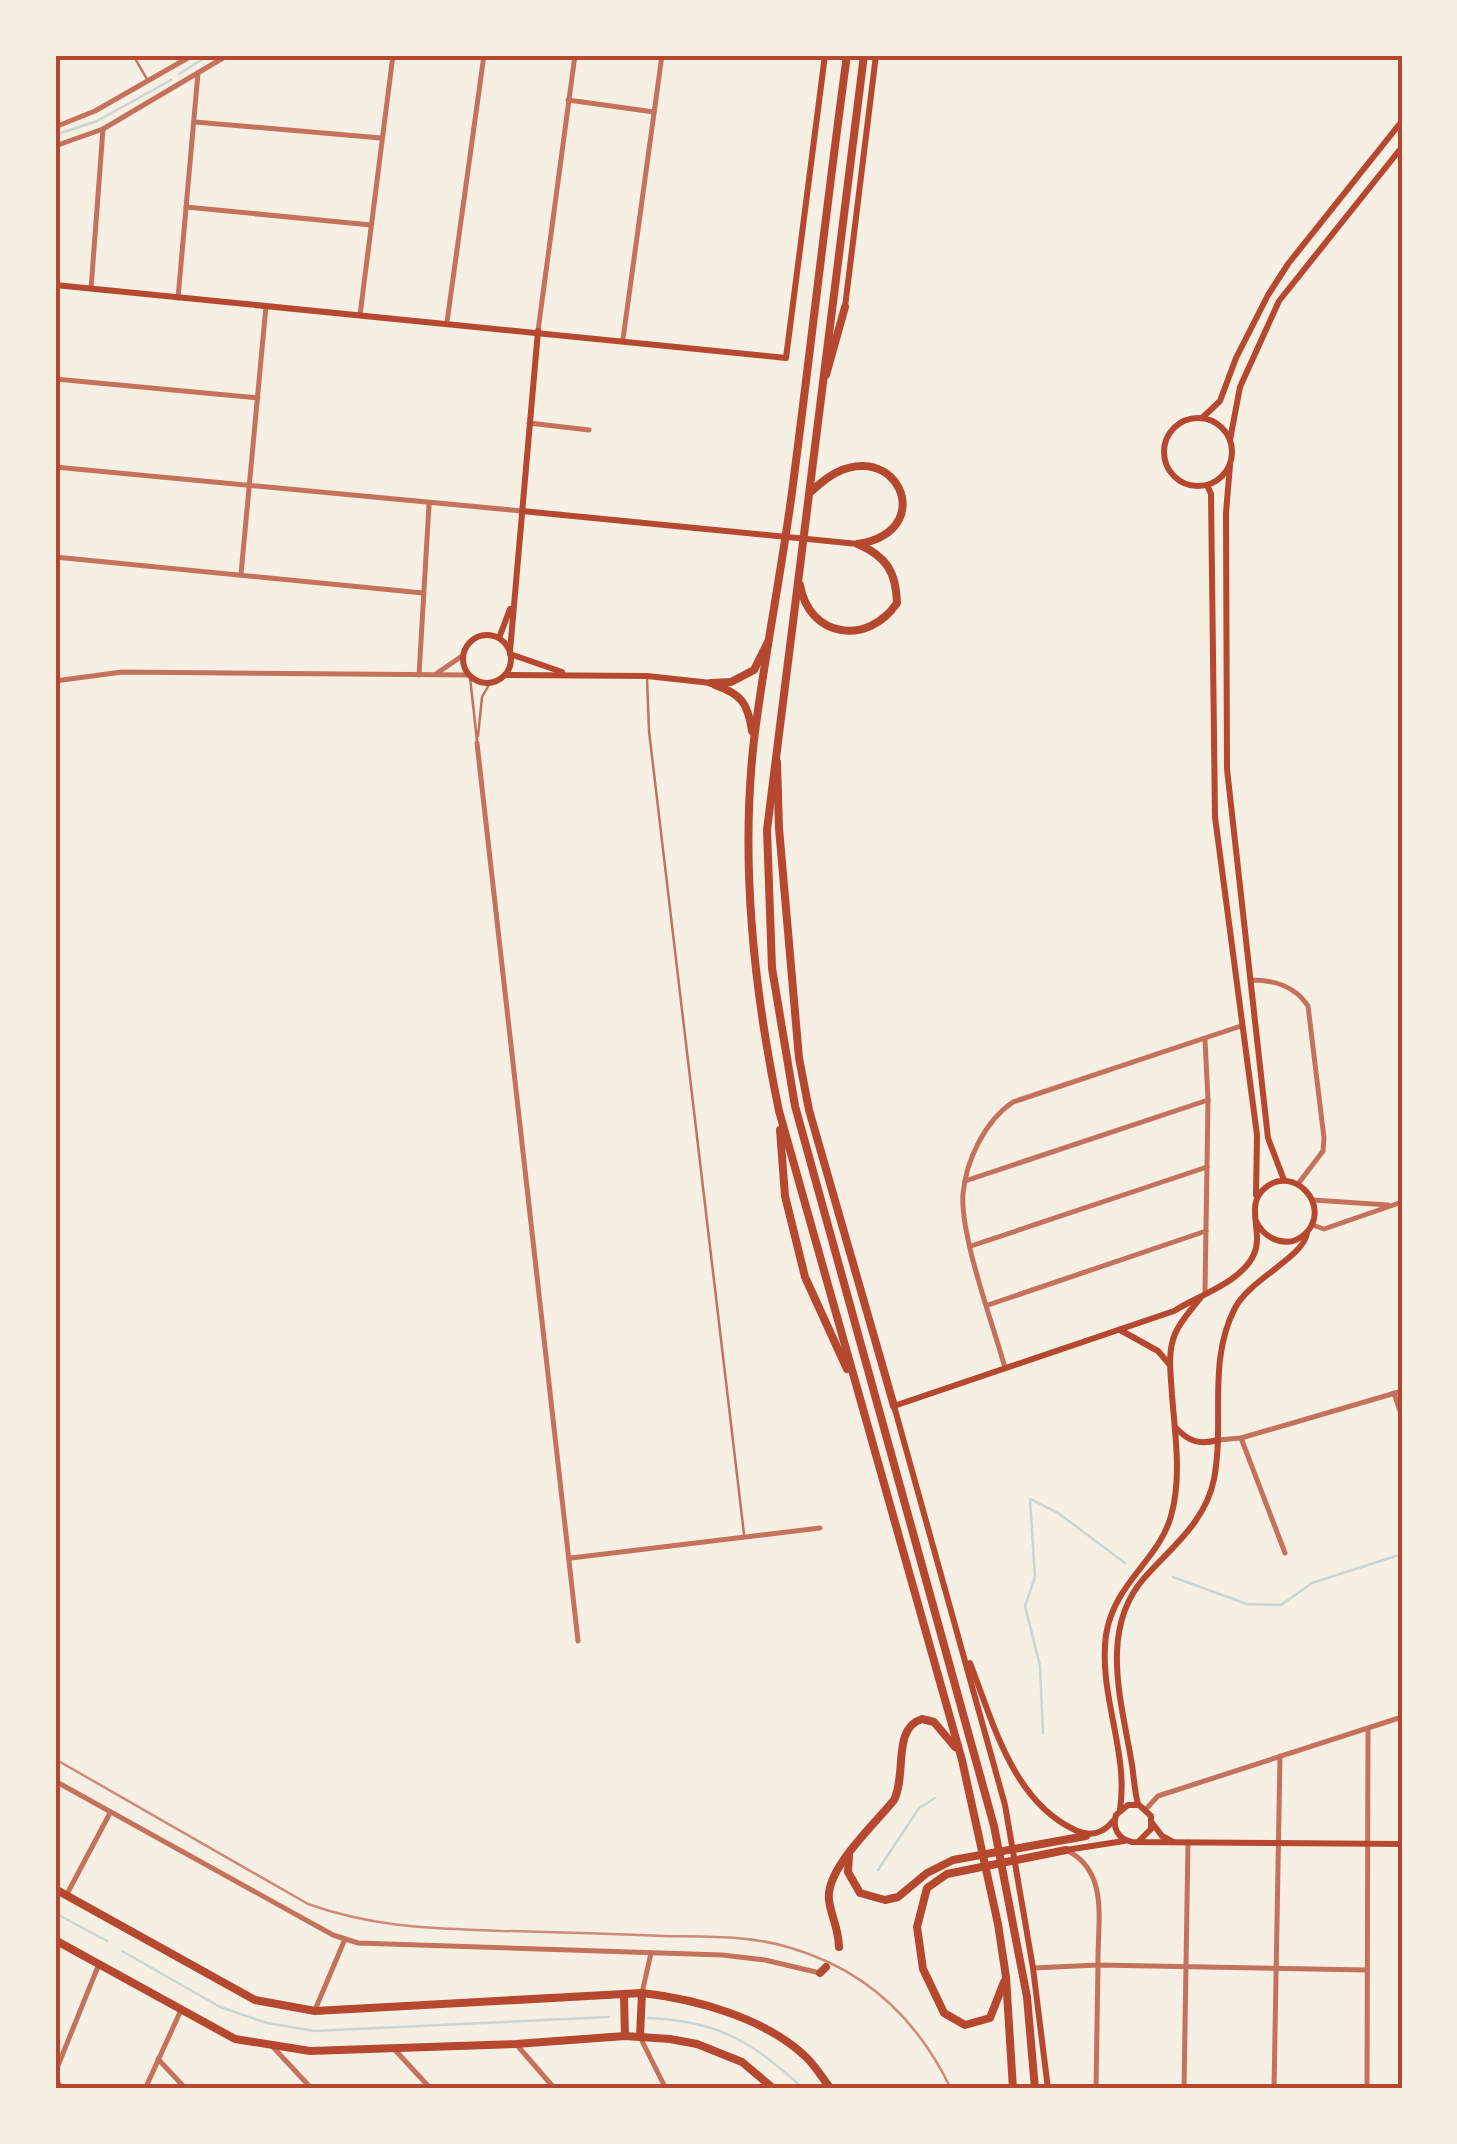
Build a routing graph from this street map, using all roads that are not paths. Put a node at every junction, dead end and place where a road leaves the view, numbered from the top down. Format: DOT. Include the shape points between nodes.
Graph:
graph roads {
  1 [pos="133,55"];
  2 [pos="171,55"];
  3 [pos="193,55"];
  4 [pos="228,55"];
  5 [pos="393,55"];
  6 [pos="484,55"];
  7 [pos="575,55"];
  8 [pos="662,55"];
  9 [pos="826,55"];
  10 [pos="847,55"];
  11 [pos="864,55"];
  12 [pos="876,55"];
  13 [pos="178,66"];
  14 [pos="198,73"];
  15 [pos="149,82"];
  16 [pos="568,100"];
  17 [pos="654,112"];
  18 [pos="195,122"];
  19 [pos="1402,122"];
  20 [pos="55,127"];
  21 [pos="103,129"];
  22 [pos="381,138"];
  23 [pos="55,146"];
  24 [pos="1402,147"];
  25 [pos="186,207"];
  26 [pos="371,225"];
  27 [pos="55,285"];
  28 [pos="91,288"];
  29 [pos="178,298"];
  30 [pos="266,306"];
  31 [pos="845,307"];
  32 [pos="360,316"];
  33 [pos="447,322"];
  34 [pos="538,331"];
  35 [pos="623,339"];
  36 [pos="55,379"];
  37 [pos="822,384"];
  38 [pos="258,398"];
  39 [pos="1202,418"];
  40 [pos="529,423"];
  41 [pos="589,430"];
  42 [pos="1230,440"];
  43 [pos="1230,465"];
  44 [pos="55,467"];
  45 [pos="1207,485"];
  46 [pos="251,487"];
  47 [pos="810,493"];
  48 [pos="430,505"];
  49 [pos="522,511"];
  50 [pos="858,544"];
  51 [pos="55,556"];
  52 [pos="798,573"];
  53 [pos="241,574"];
  54 [pos="515,588"];
  55 [pos="423,594"];
  56 [pos="772,633"];
  57 [pos="499,638"];
  58 [pos="510,652"];
  59 [pos="462,656"];
  60 [pos="506,674"];
  61 [pos="568,674"];
  62 [pos="419,675"];
  63 [pos="434,676"];
  64 [pos="469,676"];
  65 [pos="646,676"];
  66 [pos="55,681"];
  67 [pos="490,683"];
  68 [pos="710,683"];
  69 [pos="754,742"];
  70 [pos="477,743"];
  71 [pos="776,743"];
  72 [pos="1232,814"];
  73 [pos="1215,817"];
  74 [pos="1251,980"];
  75 [pos="1241,1026"];
  76 [pos="1205,1038"];
  77 [pos="1208,1100"];
  78 [pos="778,1110"];
  79 [pos="1207,1167"];
  80 [pos="1284,1180"];
  81 [pos="965,1182"];
  82 [pos="1298,1184"];
  83 [pos="1313,1200"];
  84 [pos="1256,1201"];
  85 [pos="1402,1202"];
  86 [pos="1391,1206"];
  87 [pos="1256,1221"];
  88 [pos="1309,1229"];
  89 [pos="1206,1231"];
  90 [pos="971,1246"];
  91 [pos="1205,1292"];
  92 [pos="988,1305"];
  93 [pos="1119,1329"];
  94 [pos="1170,1365"];
  95 [pos="1005,1368"];
  96 [pos="1402,1390"];
  97 [pos="858,1392"];
  98 [pos="1394,1393"];
  99 [pos="894,1406"];
  100 [pos="1402,1417"];
  101 [pos="1174,1426"];
  102 [pos="1241,1438"];
  103 [pos="1218,1440"];
  104 [pos="820,1528"];
  105 [pos="745,1536"];
  106 [pos="1285,1553"];
  107 [pos="571,1558"];
  108 [pos="957,1632"];
  109 [pos="578,1641"];
  110 [pos="1402,1717"];
  111 [pos="1368,1729"];
  112 [pos="1280,1756"];
  113 [pos="962,1760"];
  114 [pos="55,1782"];
  115 [pos="1138,1804"];
  116 [pos="1146,1809"];
  117 [pos="1120,1810"];
  118 [pos="110,1813"];
  119 [pos="1114,1820"];
  120 [pos="1152,1822"];
  121 [pos="1086,1836"];
  122 [pos="1126,1841"];
  123 [pos="1138,1842"];
  124 [pos="1174,1842"];
  125 [pos="1188,1842"];
  126 [pos="1278,1842"];
  127 [pos="1369,1844"];
  128 [pos="1402,1844"];
  129 [pos="1066,1850"];
  130 [pos="848,1856"];
  131 [pos="55,1889"];
  132 [pos="66,1896"];
  133 [pos="345,1938"];
  134 [pos="55,1940"];
  135 [pos="839,1946"];
  136 [pos="652,1953"];
  137 [pos="99,1962"];
  138 [pos="1098,1964"];
  139 [pos="1186,1965"];
  140 [pos="1032,1968"];
  141 [pos="1276,1968"];
  142 [pos="823,1970"];
  143 [pos="1367,1970"];
  144 [pos="1006,1978"];
  145 [pos="642,1993"];
  146 [pos="624,1996"];
  147 [pos="182,2009"];
  148 [pos="314,2012"];
  149 [pos="625,2036"];
  150 [pos="640,2036"];
  151 [pos="516,2044"];
  152 [pos="272,2046"];
  153 [pos="393,2048"];
  154 [pos="158,2060"];
  155 [pos="55,2072"];
  156 [pos="55,2080"];
  157 [pos="772,2086"];
  158 [pos="63,2089"];
  159 [pos="145,2089"];
  160 [pos="186,2089"];
  161 [pos="312,2089"];
  162 [pos="431,2089"];
  163 [pos="555,2089"];
  164 [pos="666,2089"];
  165 [pos="759,2089"];
  166 [pos="831,2089"];
  167 [pos="1014,2089"];
  168 [pos="1035,2089"];
  169 [pos="1048,2089"];
  170 [pos="1096,2089"];
  171 [pos="1184,2089"];
  172 [pos="1274,2089"];
  173 [pos="1366,2089"];
  1 -- 15 [label="lane"];
  2 -- 13 [label="street"];
  3 -- 13 [label="street"];
  4 -- 14 [label="street"];
  5 -- 22 [label="street"];
  6 -- 33 [label="street"];
  7 -- 16 [label="street"];
  8 -- 17 [label="street"];
  9 -- 35 [label="main road" via="786,358"];
  10 -- 56 [label="main road"];
  11 -- 37 [label="main road"];
  12 -- 31 [label="main road"];
  13 -- 15 [label="street"];
  14 -- 18 [label="street"];
  14 -- 21 [label="street"];
  15 -- 20 [label="street"];
  16 -- 17 [label="street"];
  16 -- 34 [label="street"];
  17 -- 35 [label="street"];
  18 -- 22 [label="street"];
  18 -- 25 [label="street"];
  19 -- 39 [label="main road" via="1288,264 1220,402"];
  21 -- 23 [label="street"];
  21 -- 28 [label="street"];
  22 -- 26 [label="street"];
  24 -- 42 [label="main road" via="1279,301 1240,387"];
  25 -- 26 [label="street"];
  25 -- 29 [label="street"];
  26 -- 32 [label="street"];
  27 -- 28 [label="main road"];
  28 -- 29 [label="main road"];
  29 -- 30 [label="main road"];
  30 -- 32 [label="main road"];
  30 -- 38 [label="street"];
  31 -- 37 [label="main road"];
  32 -- 33 [label="main road"];
  33 -- 34 [label="main road"];
  34 -- 35 [label="main road"];
  34 -- 40 [label="main road"];
  36 -- 38 [label="street"];
  37 -- 47 [label="main road"];
  38 -- 46 [label="street"];
  39 -- 42 [label="main road"];
  39 -- 45 [label="main road" via="1173,430 1166,460 1186,484"];
  40 -- 41 [label="street"];
  40 -- 49 [label="main road"];
  42 -- 43 [label="main road"];
  43 -- 45 [label="main road"];
  43 -- 72 [label="main road"];
  44 -- 46 [label="street"];
  45 -- 73 [label="main road"];
  46 -- 48 [label="street"];
  46 -- 53 [label="street"];
  47 -- 50 [label="main road" via="851,466 878,467 894,479 903,510 894,529"];
  47 -- 52 [label="main road"];
  48 -- 49 [label="street"];
  48 -- 55 [label="street"];
  49 -- 50 [label="main road"];
  49 -- 54 [label="main road"];
  50 -- 52 [label="main road" via="883,558 896,582 896,603 878,623 859,630 821,624 802,600"];
  51 -- 53 [label="street"];
  52 -- 71 [label="main road"];
  53 -- 55 [label="street"];
  54 -- 57 [label="main road"];
  54 -- 58 [label="main road"];
  55 -- 62 [label="street"];
  56 -- 68 [label="main road" via="754,670"];
  56 -- 69 [label="main road"];
  57 -- 58 [label="main road"];
  57 -- 59 [label="main road" via="474,638"];
  58 -- 60 [label="main road"];
  58 -- 61 [label="main road"];
  59 -- 63 [label="street"];
  59 -- 64 [label="main road"];
  60 -- 61 [label="main road"];
  60 -- 67 [label="main road"];
  61 -- 65 [label="main road"];
  62 -- 63 [label="street"];
  62 -- 66 [label="street" via="122,672"];
  63 -- 64 [label="street"];
  64 -- 67 [label="main road"];
  64 -- 70 [label="lane"];
  65 -- 68 [label="main road"];
  65 -- 105 [label="lane"];
  67 -- 70 [label="lane"];
  68 -- 69 [label="main road" via="749,706"];
  69 -- 78 [label="main road" via="755,962"];
  70 -- 107 [label="street"];
  71 -- 99 [label="main road" via="799,1058"];
  71 -- 168 [label="main road" via="768,901 784,1051 994,1826 1027,1998"];
  72 -- 73 [label="main road"];
  72 -- 74 [label="main road"];
  73 -- 75 [label="main road"];
  74 -- 80 [label="main road" via="1268,1138"];
  74 -- 82 [label="street" via="1290,988 1308,1006 1324,1138 1323,1150"];
  75 -- 76 [label="street"];
  75 -- 84 [label="main road" via="1257,1135"];
  76 -- 77 [label="street"];
  76 -- 81 [label="street" via="1013,1102 990,1120"];
  77 -- 79 [label="street"];
  77 -- 81 [label="street"];
  78 -- 97 [label="main road"];
  78 -- 97 [label="main road" via="786,1196 804,1277"];
  79 -- 89 [label="street"];
  79 -- 90 [label="street"];
  80 -- 82 [label="main road"];
  80 -- 84 [label="main road" via="1266,1186"];
  81 -- 90 [label="street"];
  82 -- 83 [label="main road"];
  83 -- 86 [label="street"];
  83 -- 88 [label="main road"];
  84 -- 87 [label="main road"];
  85 -- 86 [label="street"];
  86 -- 88 [label="street"];
  87 -- 88 [label="main road" via="1274,1240 1291,1241"];
  87 -- 91 [label="main road" via="1254,1255 1235,1279"];
  88 -- 103 [label="main road" via="1300,1249 1254,1281 1223,1334"];
  89 -- 91 [label="street"];
  89 -- 92 [label="street"];
  90 -- 92 [label="street"];
  91 -- 93 [label="main road" via="1174,1311"];
  91 -- 94 [label="main road" via="1175,1334"];
  92 -- 95 [label="street"];
  93 -- 94 [label="main road"];
  93 -- 95 [label="main road"];
  94 -- 101 [label="main road"];
  95 -- 99 [label="main road"];
  96 -- 98 [label="street"];
  97 -- 113 [label="main road"];
  98 -- 100 [label="street"];
  98 -- 102 [label="street"];
  99 -- 108 [label="main road"];
  101 -- 103 [label="main road" via="1199,1444"];
  101 -- 117 [label="main road" via="1178,1479 1168,1527 1131,1577 1106,1635"];
  102 -- 103 [label="street"];
  102 -- 106 [label="street"];
  103 -- 115 [label="main road" via="1204,1510 1132,1594 1118,1639 1116,1668"];
  104 -- 105 [label="street"];
  105 -- 107 [label="street"];
  107 -- 109 [label="street"];
  108 -- 121 [label="main road" via="1035,1802"];
  108 -- 140 [label="main road" via="1005,1805"];
  110 -- 111 [label="street"];
  111 -- 112 [label="street"];
  111 -- 127 [label="street"];
  112 -- 116 [label="street" via="1158,1796"];
  112 -- 126 [label="street"];
  113 -- 130 [label="main road" via="934,1722 912,1722 902,1738 894,1800"];
  113 -- 144 [label="main road"];
  114 -- 118 [label="street"];
  115 -- 116 [label="main road"];
  115 -- 117 [label="main road"];
  116 -- 120 [label="main road"];
  117 -- 119 [label="main road"];
  118 -- 132 [label="street"];
  118 -- 133 [label="street"];
  119 -- 121 [label="main road"];
  119 -- 122 [label="main road"];
  120 -- 123 [label="main road"];
  120 -- 124 [label="main road"];
  121 -- 130 [label="main road" via="949,1862 885,1900 860,1893"];
  122 -- 123 [label="main road"];
  122 -- 129 [label="main road"];
  123 -- 124 [label="main road"];
  124 -- 125 [label="main road"];
  125 -- 126 [label="main road"];
  125 -- 139 [label="street"];
  126 -- 127 [label="main road"];
  126 -- 141 [label="street"];
  127 -- 128 [label="main road"];
  127 -- 143 [label="street"];
  129 -- 138 [label="street" via="1092,1868"];
  129 -- 144 [label="main road" via="947,1874 928,1888 918,1914 919,1954 935,2000 954,2021 980,2023 990,2018"];
  130 -- 135 [label="main road" via="829,1886"];
  131 -- 132 [label="main road"];
  132 -- 148 [label="main road" via="255,2000"];
  133 -- 136 [label="street"];
  133 -- 148 [label="street"];
  134 -- 137 [label="main road"];
  136 -- 142 [label="street"];
  136 -- 145 [label="street"];
  137 -- 147 [label="main road"];
  137 -- 155 [label="street"];
  138 -- 139 [label="street"];
  138 -- 140 [label="street"];
  138 -- 170 [label="street"];
  139 -- 141 [label="street"];
  139 -- 171 [label="street"];
  140 -- 169 [label="main road"];
  141 -- 143 [label="street"];
  141 -- 172 [label="street"];
  143 -- 173 [label="street"];
  144 -- 167 [label="main road"];
  145 -- 146 [label="main road"];
  145 -- 150 [label="main road"];
  145 -- 166 [label="main road" via="698,2001 757,2026 806,2057"];
  146 -- 148 [label="main road"];
  146 -- 149 [label="main road"];
  147 -- 152 [label="main road" via="235,2039"];
  147 -- 154 [label="street"];
  149 -- 150 [label="main road"];
  149 -- 151 [label="main road"];
  150 -- 157 [label="main road" via="698,2044 742,2062"];
  150 -- 164 [label="street"];
  151 -- 153 [label="main road"];
  151 -- 163 [label="street"];
  152 -- 153 [label="main road"];
  152 -- 161 [label="street"];
  153 -- 162 [label="street"];
  154 -- 159 [label="street"];
  154 -- 160 [label="street"];
  156 -- 158 [label="street"];
  157 -- 165 [label="street"];
}
